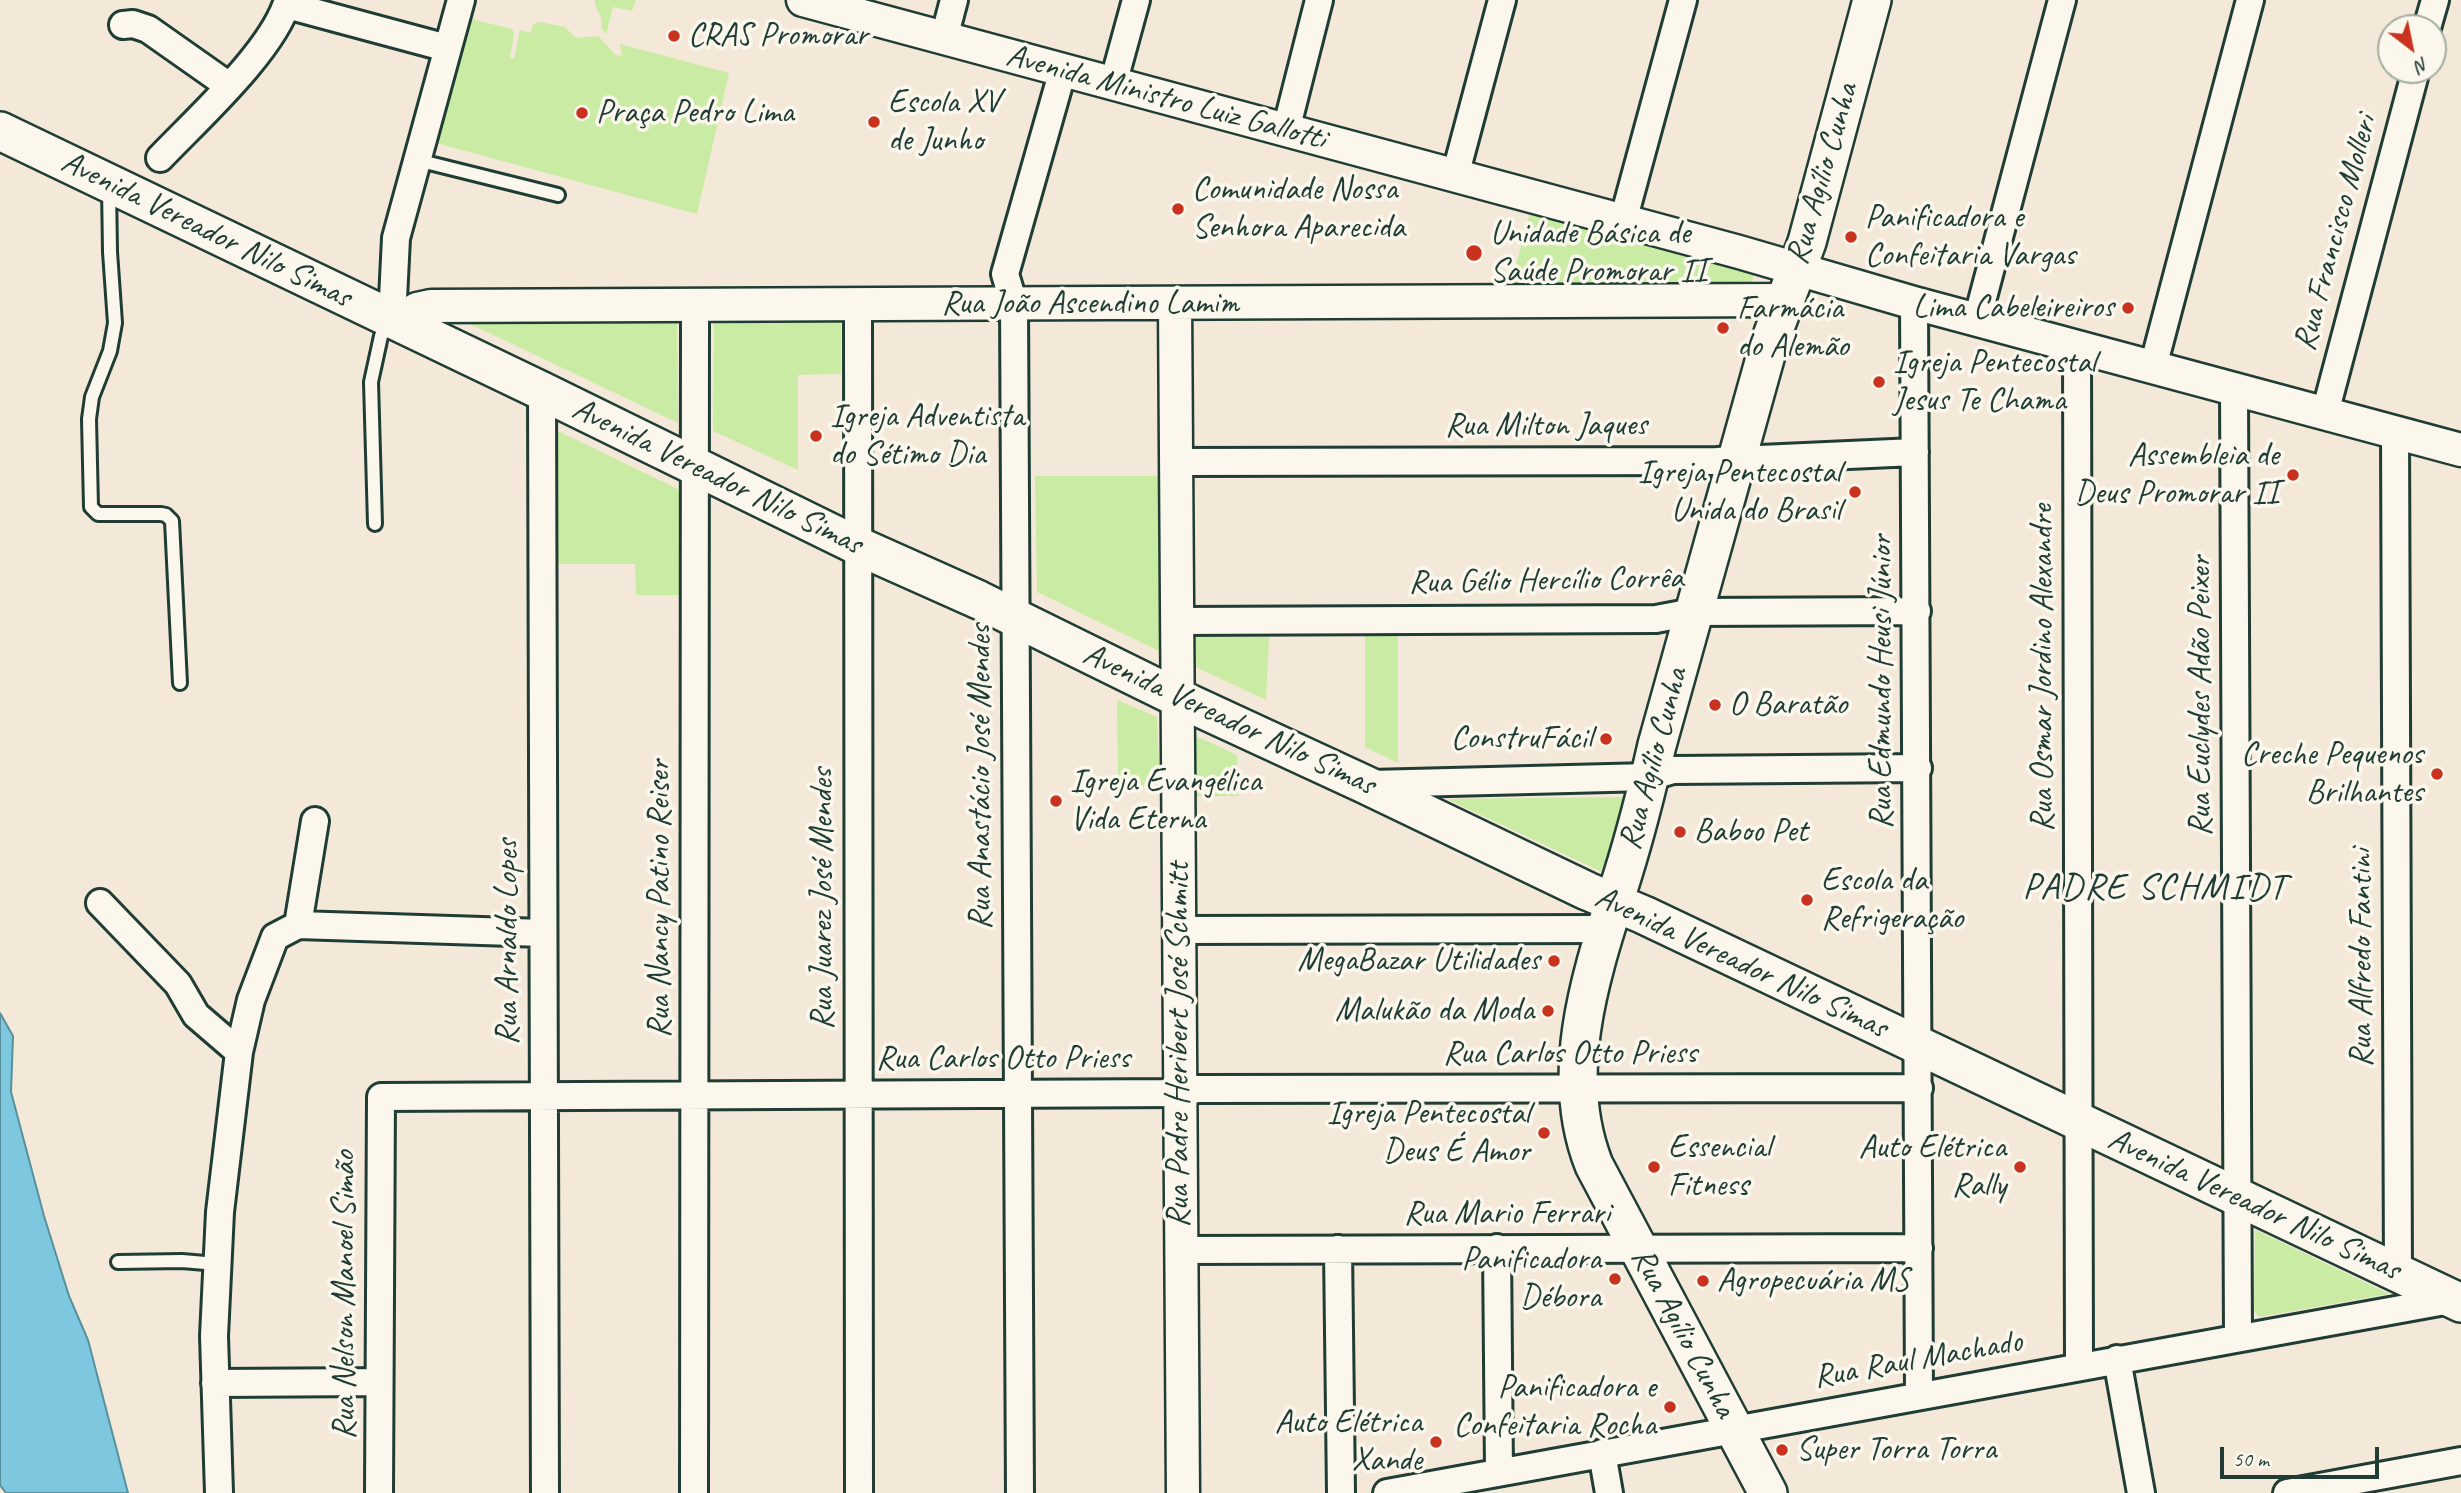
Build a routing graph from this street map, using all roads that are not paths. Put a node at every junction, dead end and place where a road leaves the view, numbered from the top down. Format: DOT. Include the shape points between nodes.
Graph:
graph roads {
  1 [pos="461,0"];
  2 [pos="803,0"];
  3 [pos="954,0"];
  4 [pos="1136,0"];
  5 [pos="1319,0"];
  6 [pos="1502,0"];
  7 [pos="1683,0"];
  8 [pos="1872,0"];
  9 [pos="2062,0"];
  10 [pos="2250,0"];
  11 [pos="287,2"];
  12 [pos="123,25"];
  13 [pos="944,38"];
  14 [pos="447,48"];
  15 [pos="1063,70"];
  16 [pos="1113,84"];
  17 [pos="2412,84"];
  18 [pos="229,86"];
  19 [pos="1286,130"];
  20 [pos="0,131"];
  21 [pos="160,158"];
  22 [pos="416,159"];
  23 [pos="1455,176"];
  24 [pos="109,183"];
  25 [pos="558,195"];
  26 [pos="1623,221"];
  27 [pos="1791,285"];
  28 [pos="1175,303"];
  29 [pos="1914,303"];
  30 [pos="858,304"];
  31 [pos="1014,304"];
  32 [pos="695,305"];
  33 [pos="1977,320"];
  34 [pos="395,321"];
  35 [pos="2077,347"];
  36 [pos="2152,367"];
  37 [pos="2234,389"];
  38 [pos="541,391"];
  39 [pos="2325,413"];
  40 [pos="2395,432"];
  41 [pos="2461,450"];
  42 [pos="1915,452"];
  43 [pos="1737,459"];
  44 [pos="1176,462"];
  45 [pos="695,467"];
  46 [pos="375,524"];
  47 [pos="858,546"];
  48 [pos="1917,611"];
  49 [pos="1693,612"];
  50 [pos="1015,618"];
  51 [pos="1178,621"];
  52 [pos="180,683"];
  53 [pos="1178,698"];
  54 [pos="1918,768"];
  55 [pos="1649,777"];
  56 [pos="1364,784"];
  57 [pos="315,821"];
  58 [pos="100,903"];
  59 [pos="1609,915"];
  60 [pos="298,925"];
  61 [pos="1179,930"];
  62 [pos="543,933"];
  63 [pos="1919,1045"];
  64 [pos="239,1052"];
  65 [pos="1579,1088"];
  66 [pos="1919,1088"];
  67 [pos="1180,1093"];
  68 [pos="1018,1094"];
  69 [pos="858,1095"];
  70 [pos="544,1096"];
  71 [pos="695,1096"];
  72 [pos="381,1097"];
  73 [pos="2079,1121"];
  74 [pos="2238,1197"];
  75 [pos="1497,1248"];
  76 [pos="1919,1248"];
  77 [pos="1338,1249"];
  78 [pos="1638,1249"];
  79 [pos="1180,1250"];
  80 [pos="118,1262"];
  81 [pos="217,1264"];
  82 [pos="2399,1273"];
  83 [pos="2459,1300"];
  84 [pos="2238,1338"];
  85 [pos="2117,1359"];
  86 [pos="2079,1366"];
  87 [pos="379,1382"];
  88 [pos="215,1383"];
  89 [pos="1919,1395"];
  90 [pos="1734,1429"];
  91 [pos="1602,1453"];
  92 [pos="2461,1461"];
  93 [pos="1499,1472"];
  94 [pos="219,1493"];
  95 [pos="379,1493"];
  96 [pos="545,1493"];
  97 [pos="694,1493"];
  98 [pos="859,1493"];
  99 [pos="1020,1493"];
  100 [pos="1183,1493"];
  101 [pos="1341,1493"];
  102 [pos="1387,1493"];
  103 [pos="1609,1493"];
  104 [pos="1768,1493"];
  105 [pos="2141,1493"];
  106 [pos="2287,1493"];
  1 -- 14 [label="street"];
  2 -- 13 [label="street, Avenida Ministro Luiz Gallotti"];
  3 -- 13 [label="street"];
  4 -- 16 [label="street"];
  5 -- 19 [label="street"];
  6 -- 23 [label="street"];
  7 -- 26 [label="street"];
  8 -- 27 [label="main road, Rua Agílio Cunha" via="1807,243"];
  9 -- 33 [label="street"];
  10 -- 36 [label="street"];
  11 -- 14 [label="street"];
  11 -- 18 [label="street" via="265,41"];
  12 -- 18 [label="street" via="148,29"];
  13 -- 15 [label="street, Avenida Ministro Luiz Gallotti"];
  14 -- 22 [label="street"];
  15 -- 16 [label="street, Avenida Ministro Luiz Gallotti"];
  15 -- 31 [label="street, Rua Anastácio José Mendes" via="1005,274"];
  16 -- 19 [label="street, Avenida Ministro Luiz Gallotti"];
  17 -- 39 [label="street, Rua Francisco Molleri"];
  18 -- 21 [label="street"];
  19 -- 23 [label="street, Avenida Ministro Luiz Gallotti"];
  20 -- 24 [label="main road, Avenida Vereador Nilo Simas"];
  22 -- 25 [label="lane"];
  22 -- 34 [label="street" via="396,238"];
  23 -- 26 [label="street, Avenida Ministro Luiz Gallotti"];
  24 -- 34 [label="main road, Avenida Vereador Nilo Simas"];
  24 -- 52 [label="lane" via="115,323 89,419 91,507 98,514 161,514 172,521"];
  26 -- 27 [label="street, Avenida Ministro Luiz Gallotti"];
  27 -- 28 [label="street, Rua João Ascendino Lamim"];
  27 -- 29 [label="street, Avenida Ministro Luiz Gallotti"];
  27 -- 43 [label="main road, Rua Agílio Cunha" via="1769,344"];
  28 -- 31 [label="street, Rua João Ascendino Lamim"];
  28 -- 44 [label="street, Rua Padre Heribert José Schmitt"];
  29 -- 33 [label="street, Avenida Ministro Luiz Gallotti"];
  29 -- 42 [label="street, Rua Edmundo Heusi Júnior"];
  30 -- 31 [label="street, Rua João Ascendino Lamim"];
  30 -- 32 [label="street, Rua João Ascendino Lamim"];
  30 -- 47 [label="street, Rua Juarez José Mendes"];
  31 -- 50 [label="street, Rua Anastácio José Mendes"];
  32 -- 34 [label="street, Rua João Ascendino Lamim" via="431,306"];
  32 -- 45 [label="street, Rua Nancy Patino Reiser"];
  33 -- 35 [label="street, Avenida Ministro Luiz Gallotti"];
  34 -- 38 [label="main road, Avenida Vereador Nilo Simas"];
  34 -- 46 [label="lane" via="381,336 371,382"];
  35 -- 36 [label="street, Avenida Ministro Luiz Gallotti"];
  35 -- 73 [label="street, Rua Osmar Jordino Alexandre"];
  36 -- 37 [label="street, Avenida Ministro Luiz Gallotti"];
  37 -- 39 [label="street, Avenida Ministro Luiz Gallotti"];
  37 -- 74 [label="street, Rua Euclydes Adão Peixer"];
  38 -- 45 [label="main road, Avenida Vereador Nilo Simas"];
  38 -- 62 [label="street, Rua Arnaldo Lopes"];
  39 -- 40 [label="street, Avenida Ministro Luiz Gallotti"];
  40 -- 41 [label="street, Avenida Ministro Luiz Gallotti"];
  40 -- 82 [label="street, Rua Alfredo Fantini"];
  42 -- 43 [label="street, Rua Milton Jaques"];
  42 -- 48 [label="street, Rua Edmundo Heusi Júnior"];
  43 -- 44 [label="street, Rua Milton Jaques"];
  43 -- 49 [label="main road, Rua Agílio Cunha"];
  44 -- 51 [label="street, Rua Padre Heribert José Schmitt"];
  45 -- 47 [label="main road, Avenida Vereador Nilo Simas"];
  45 -- 71 [label="street, Rua Nancy Patino Reiser"];
  47 -- 50 [label="main road, Avenida Vereador Nilo Simas"];
  47 -- 69 [label="street, Rua Juarez José Mendes"];
  48 -- 49 [label="street, Rua Gélio Hercílio Corrêa"];
  48 -- 54 [label="street, Rua Edmundo Heusi Júnior"];
  49 -- 51 [label="street, Rua Gélio Hercílio Corrêa" via="1656,618"];
  49 -- 55 [label="main road, Rua Agílio Cunha"];
  50 -- 53 [label="main road, Avenida Vereador Nilo Simas"];
  50 -- 68 [label="street, Rua Anastácio José Mendes"];
  51 -- 53 [label="street, Rua Padre Heribert José Schmitt"];
  53 -- 56 [label="main road, Avenida Vereador Nilo Simas"];
  53 -- 61 [label="street, Rua Padre Heribert José Schmitt"];
  54 -- 55 [label="street" via="1673,770"];
  54 -- 63 [label="street, Rua Edmundo Heusi Júnior"];
  55 -- 56 [label="street"];
  55 -- 59 [label="main road, Rua Agílio Cunha"];
  56 -- 59 [label="main road, Avenida Vereador Nilo Simas"];
  57 -- 60 [label="street"];
  58 -- 64 [label="street" via="178,984 196,1016"];
  59 -- 61 [label="street"];
  59 -- 63 [label="main road, Avenida Vereador Nilo Simas"];
  59 -- 65 [label="main road, Rua Agílio Cunha" via="1585,1007"];
  60 -- 62 [label="street"];
  60 -- 64 [label="street" via="275,937 251,1000"];
  61 -- 67 [label="street, Rua Padre Heribert José Schmitt"];
  62 -- 70 [label="street, Rua Arnaldo Lopes"];
  63 -- 66 [label="street, Rua Edmundo Heusi Júnior"];
  63 -- 73 [label="main road, Avenida Vereador Nilo Simas"];
  64 -- 81 [label="street"];
  65 -- 66 [label="street, Rua Carlos Otto Priess"];
  65 -- 67 [label="street, Rua Carlos Otto Priess" via="1197,1089"];
  65 -- 78 [label="main road, Rua Agílio Cunha" via="1592,1162"];
  66 -- 76 [label="street, Rua Edmundo Heusi Júnior"];
  67 -- 68 [label="street, Rua Carlos Otto Priess"];
  67 -- 79 [label="street, Rua Padre Heribert José Schmitt"];
  68 -- 69 [label="street, Rua Carlos Otto Priess"];
  68 -- 99 [label="street, Rua Anastácio José Mendes"];
  69 -- 71 [label="street, Rua Carlos Otto Priess"];
  69 -- 98 [label="street, Rua Juarez José Mendes"];
  70 -- 71 [label="street, Rua Carlos Otto Priess"];
  70 -- 72 [label="street, Rua Carlos Otto Priess"];
  70 -- 96 [label="street, Rua Arnaldo Lopes"];
  71 -- 97 [label="street, Rua Nancy Patino Reiser"];
  72 -- 87 [label="street, Rua Nelson Manoel Simão"];
  73 -- 74 [label="main road, Avenida Vereador Nilo Simas"];
  73 -- 86 [label="street, Rua Osmar Jordino Alexandre"];
  74 -- 82 [label="main road, Avenida Vereador Nilo Simas"];
  74 -- 84 [label="street, Rua Euclydes Adão Peixer"];
  75 -- 77 [label="street, Rua Mario Ferrari"];
  75 -- 78 [label="street, Rua Mario Ferrari"];
  75 -- 93 [label="street"];
  76 -- 78 [label="street, Rua Mario Ferrari"];
  76 -- 89 [label="street, Rua Edmundo Heusi Júnior"];
  77 -- 79 [label="street, Rua Mario Ferrari"];
  77 -- 101 [label="street"];
  78 -- 90 [label="main road, Rua Agílio Cunha"];
  79 -- 100 [label="street, Rua Padre Heribert José Schmitt"];
  80 -- 81 [label="lane"];
  81 -- 88 [label="street"];
  82 -- 83 [label="main road, Avenida Vereador Nilo Simas"];
  83 -- 84 [label="street, Rua Raul Machado"];
  84 -- 85 [label="street, Rua Raul Machado"];
  85 -- 86 [label="street, Rua Raul Machado"];
  85 -- 105 [label="street"];
  86 -- 89 [label="street, Rua Raul Machado"];
  87 -- 88 [label="street"];
  87 -- 95 [label="street, Rua Nelson Manoel Simão"];
  88 -- 94 [label="street"];
  89 -- 90 [label="street, Rua Raul Machado"];
  90 -- 91 [label="street, Rua Raul Machado"];
  90 -- 104 [label="main road, Rua Agílio Cunha"];
  91 -- 93 [label="street, Rua Raul Machado"];
  91 -- 103 [label="street"];
  92 -- 106 [label="street"];
  93 -- 102 [label="street, Rua Raul Machado"];
}
